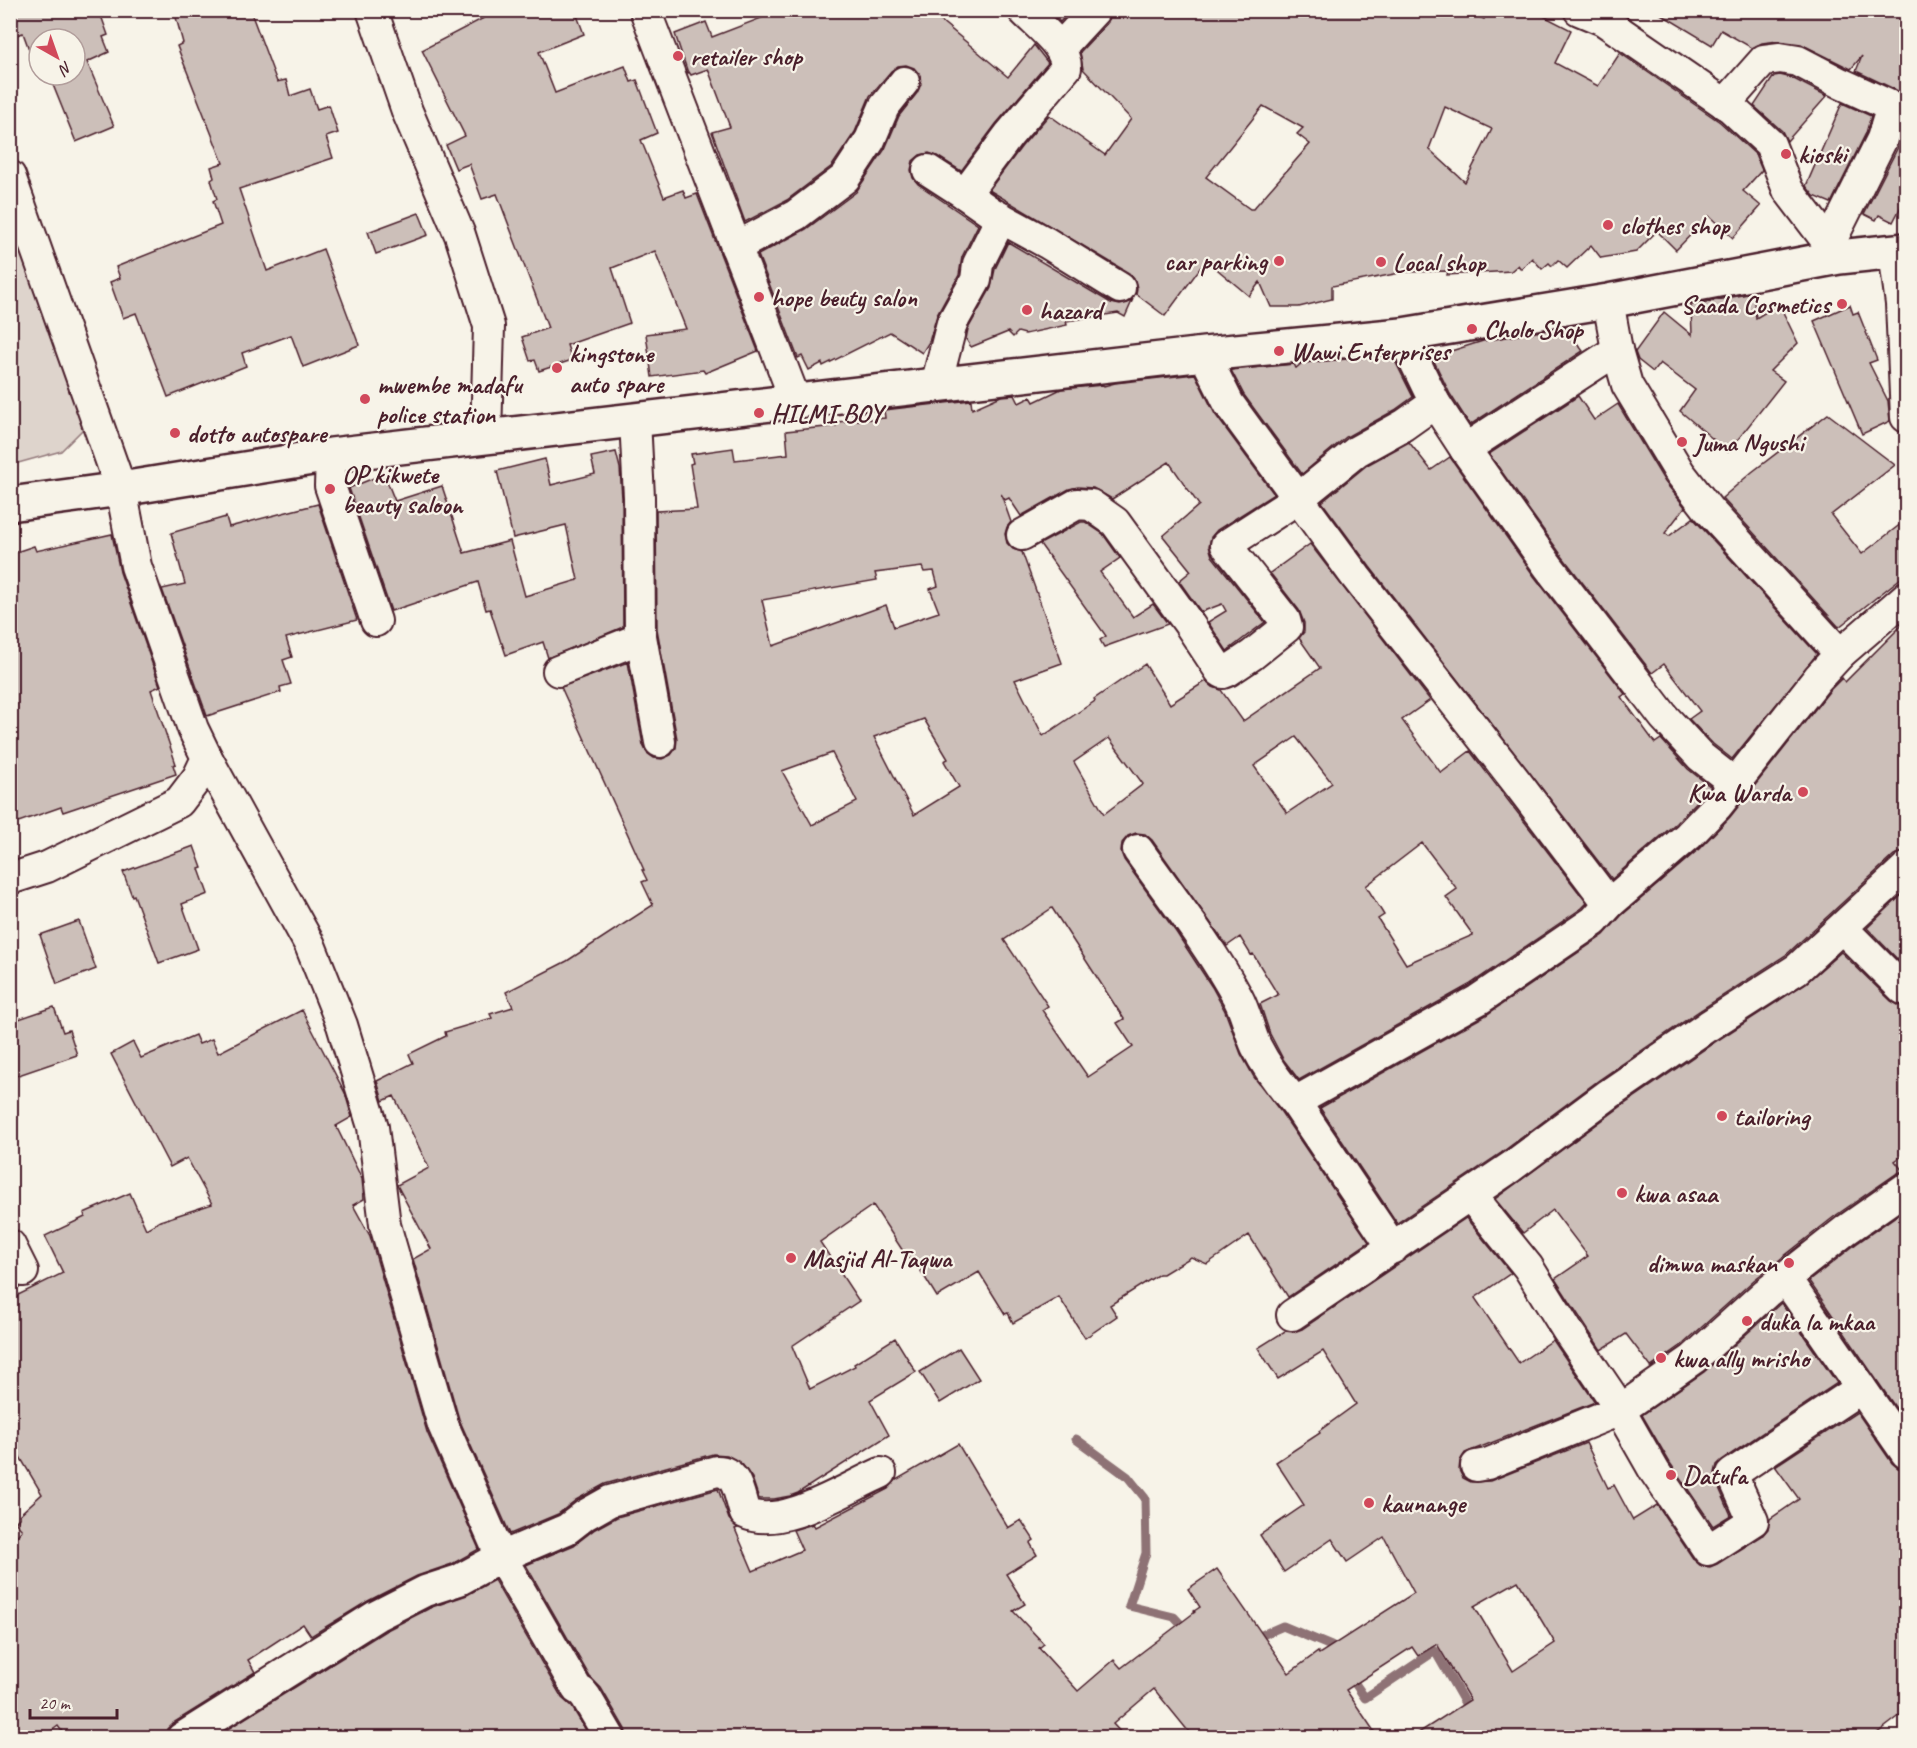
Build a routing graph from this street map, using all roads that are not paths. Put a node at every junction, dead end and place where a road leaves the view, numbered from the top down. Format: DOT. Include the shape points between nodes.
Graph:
graph roads {
  1 [pos="372,10"];
  2 [pos="645,10"];
  3 [pos="1023,10"];
  4 [pos="1095,10"];
  5 [pos="1578,10"];
  6 [pos="1060,48"];
  7 [pos="904,82"];
  8 [pos="1725,104"];
  9 [pos="928,170"];
  10 [pos="10,176"];
  11 [pos="965,194"];
  12 [pos="1001,218"];
  13 [pos="736,247"];
  14 [pos="1834,251"];
  15 [pos="1900,251"];
  16 [pos="1120,288"];
  17 [pos="1608,301"];
  18 [pos="1402,335"];
  19 [pos="1617,350"];
  20 [pos="1204,354"];
  21 [pos="936,385"];
  22 [pos="796,402"];
  23 [pos="1435,403"];
  24 [pos="1906,417"];
  25 [pos="635,420"];
  26 [pos="486,437"];
  27 [pos="1465,449"];
  28 [pos="331,455"];
  29 [pos="121,489"];
  30 [pos="1299,498"];
  31 [pos="10,504"];
  32 [pos="1022,535"];
  33 [pos="1906,597"];
  34 [pos="376,621"];
  35 [pos="641,638"];
  36 [pos="1840,654"];
  37 [pos="558,671"];
  38 [pos="660,742"];
  39 [pos="207,758"];
  40 [pos="1734,783"];
  41 [pos="1138,850"];
  42 [pos="1906,868"];
  43 [pos="10,879"];
  44 [pos="1609,904"];
  45 [pos="1842,928"];
  46 [pos="1906,987"];
  47 [pos="1295,1102"];
  48 [pos="1906,1188"];
  49 [pos="1470,1196"];
  50 [pos="1393,1248"];
  51 [pos="1786,1279"];
  52 [pos="1292,1315"];
  53 [pos="1862,1388"];
  54 [pos="1620,1410"];
  55 [pos="1906,1453"];
  56 [pos="1476,1466"];
  57 [pos="881,1473"];
  58 [pos="501,1557"];
  59 [pos="182,1737"];
  60 [pos="610,1737"];
  1 -- 26 [label="street" via="407,111 460,234 489,326"];
  2 -- 13 [label="street"];
  3 -- 6 [label="street"];
  4 -- 6 [label="street"];
  5 -- 8 [label="street" via="1603,20"];
  6 -- 11 [label="street" via="1066,68"];
  7 -- 13 [label="street" via="884,107 870,140 845,178 796,215"];
  8 -- 14 [label="street" via="1770,144 1788,190"];
  8 -- 14 [label="street" via="1764,60 1780,58 1798,62 1888,105 1890,113 1882,139"];
  9 -- 11 [label="street"];
  10 -- 29 [label="street"];
  11 -- 12 [label="street"];
  12 -- 16 [label="street"];
  12 -- 21 [label="street" via="978,264 976,280 952,323"];
  13 -- 22 [label="street"];
  14 -- 15 [label="main road"];
  14 -- 17 [label="main road"];
  15 -- 24 [label="street"];
  17 -- 18 [label="main road"];
  17 -- 19 [label="street"];
  18 -- 20 [label="main road"];
  18 -- 23 [label="street"];
  19 -- 27 [label="street"];
  19 -- 36 [label="street" via="1627,385 1680,473"];
  20 -- 21 [label="main road"];
  20 -- 30 [label="street" via="1229,404"];
  21 -- 22 [label="main road"];
  22 -- 25 [label="main road"];
  23 -- 27 [label="street"];
  23 -- 30 [label="street" via="1357,451"];
  25 -- 26 [label="main road"];
  25 -- 35 [label="street"];
  26 -- 28 [label="main road"];
  27 -- 40 [label="street" via="1548,566 1664,717 1701,757"];
  28 -- 29 [label="main road"];
  28 -- 34 [label="street" via="330,486"];
  29 -- 31 [label="main road"];
  29 -- 39 [label="street" via="136,566 193,729"];
  30 -- 32 [label="street" via="1226,545 1287,627 1223,673 1115,522 1091,505 1077,504"];
  30 -- 44 [label="street"];
  33 -- 36 [label="street"];
  35 -- 37 [label="street"];
  35 -- 38 [label="street"];
  36 -- 40 [label="street"];
  39 -- 43 [label="street" via="179,802 46,867"];
  39 -- 58 [label="street" via="310,945 342,1025 373,1127 385,1225 443,1425"];
  40 -- 44 [label="street" via="1688,836"];
  41 -- 47 [label="street" via="1226,978 1256,1045"];
  42 -- 45 [label="street"];
  44 -- 47 [label="street" via="1593,921 1478,1000"];
  45 -- 46 [label="street" via="1903,989"];
  45 -- 49 [label="street" via="1797,969 1609,1094"];
  47 -- 50 [label="street"];
  48 -- 51 [label="street"];
  49 -- 50 [label="street"];
  49 -- 54 [label="street" via="1528,1267"];
  50 -- 52 [label="street"];
  51 -- 53 [label="street"];
  51 -- 54 [label="street" via="1693,1359"];
  53 -- 54 [label="street" via="1732,1474 1753,1521 1708,1550 1655,1472"];
  53 -- 55 [label="street"];
  54 -- 56 [label="street"];
  57 -- 58 [label="street" via="797,1512 756,1518 745,1512 733,1477 726,1471 717,1471 610,1502 567,1529"];
  58 -- 59 [label="street" via="376,1616"];
  58 -- 60 [label="street" via="577,1689"];
}
